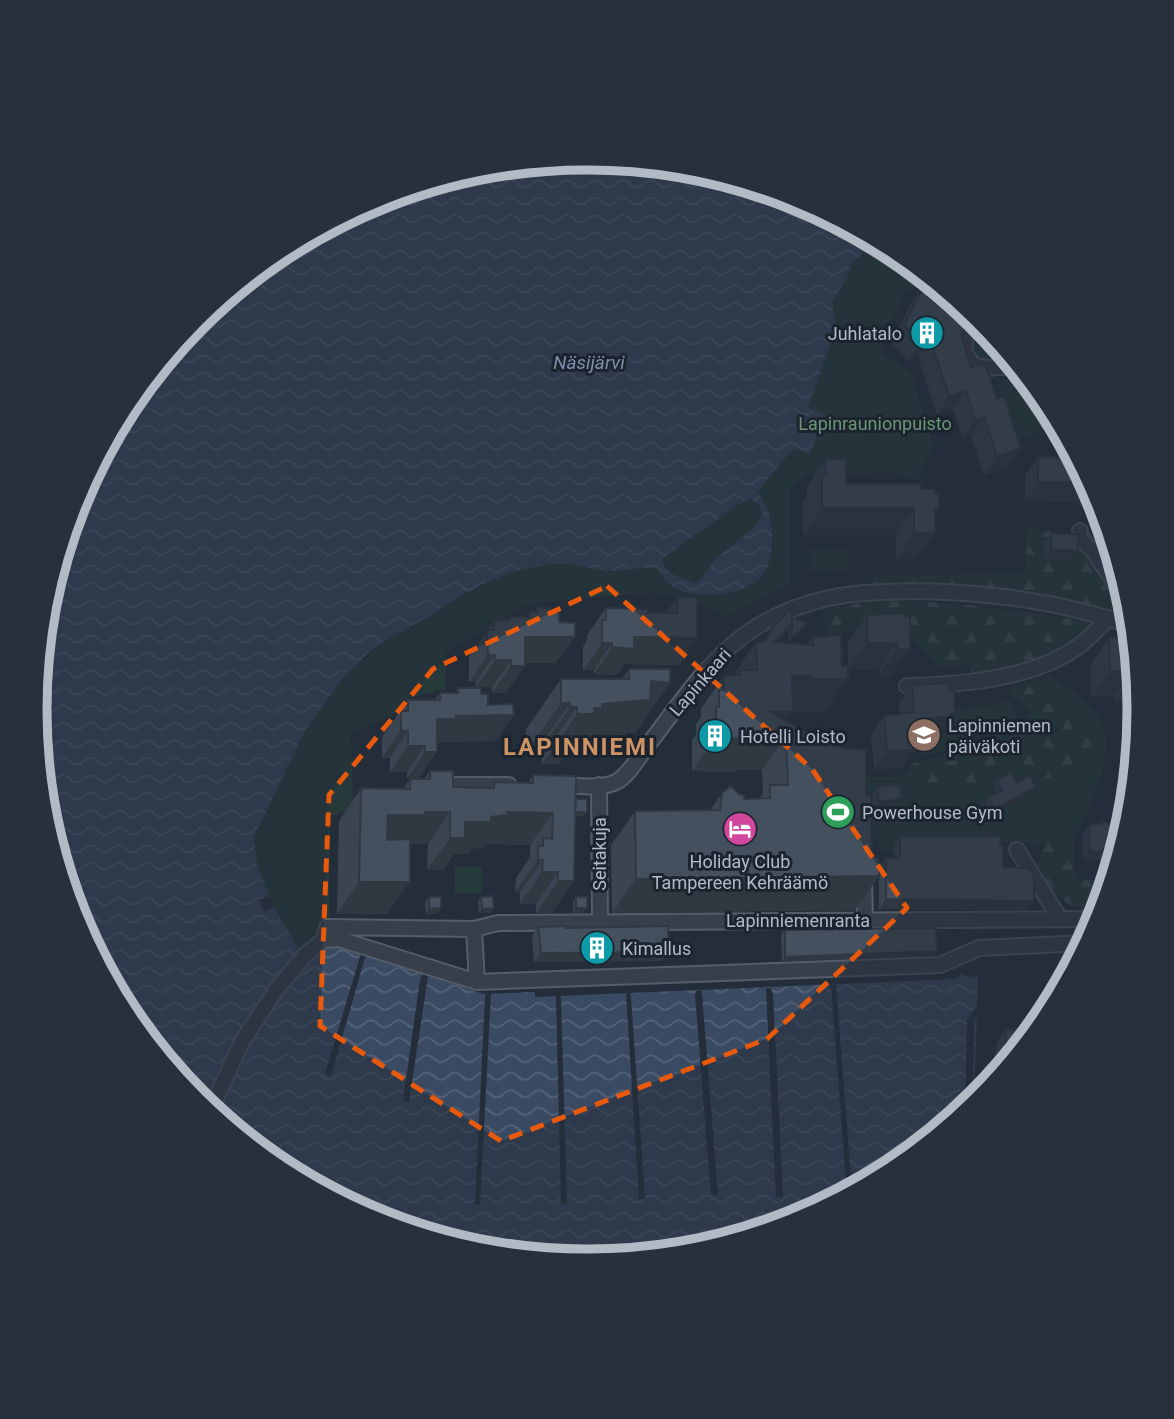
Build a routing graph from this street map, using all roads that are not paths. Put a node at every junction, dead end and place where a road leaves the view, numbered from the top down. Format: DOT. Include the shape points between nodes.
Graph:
graph roads {
  1 [pos="967,326"];
  2 [pos="1003,367"];
  3 [pos="1080,531"];
  4 [pos="1109,574"];
  5 [pos="1108,618"];
  6 [pos="1119,622"];
  7 [pos="907,686"];
  8 [pos="452,785"];
  9 [pos="522,785"];
  10 [pos="548,785"];
  11 [pos="599,785"];
  12 [pos="1017,850"];
  13 [pos="864,867"];
  14 [pos="1060,919"];
  15 [pos="1085,919"];
  16 [pos="865,920"];
  17 [pos="600,922"];
  18 [pos="474,929"];
  19 [pos="324,940"];
  20 [pos="1073,944"];
  21 [pos="477,982"];
  22 [pos="215,1100"];
  1 -- 2 [label="street" via="964,351 973,365"];
  3 -- 4 [label="street" via="1080,539"];
  5 -- 6 [label="street, Lapinkaari"];
  5 -- 7 [label="street" via="1078,647 992,681"];
  5 -- 11 [label="street, Lapinkaari" via="1021,601 940,593 862,593 796,608 734,642 625,774"];
  8 -- 9 [label="street"];
  10 -- 11 [label="street, Lapinkaari"];
  11 -- 17 [label="street, Seitakuja"];
  12 -- 14 [label="street"];
  13 -- 16 [label="street"];
  14 -- 15 [label="street, Lapinniemenranta"];
  14 -- 16 [label="street, Lapinniemenranta"];
  16 -- 17 [label="street, Lapinniemenranta"];
  17 -- 18 [label="street, Lapinniemenranta" via="498,923"];
  18 -- 19 [label="street, Lapinniemenranta" via="327,927"];
  18 -- 21 [label="street"];
  19 -- 21 [label="street" via="339,939"];
  19 -- 22 [label="street" via="291,971 256,1019"];
  20 -- 21 [label="street" via="979,948 940,965"];
}
